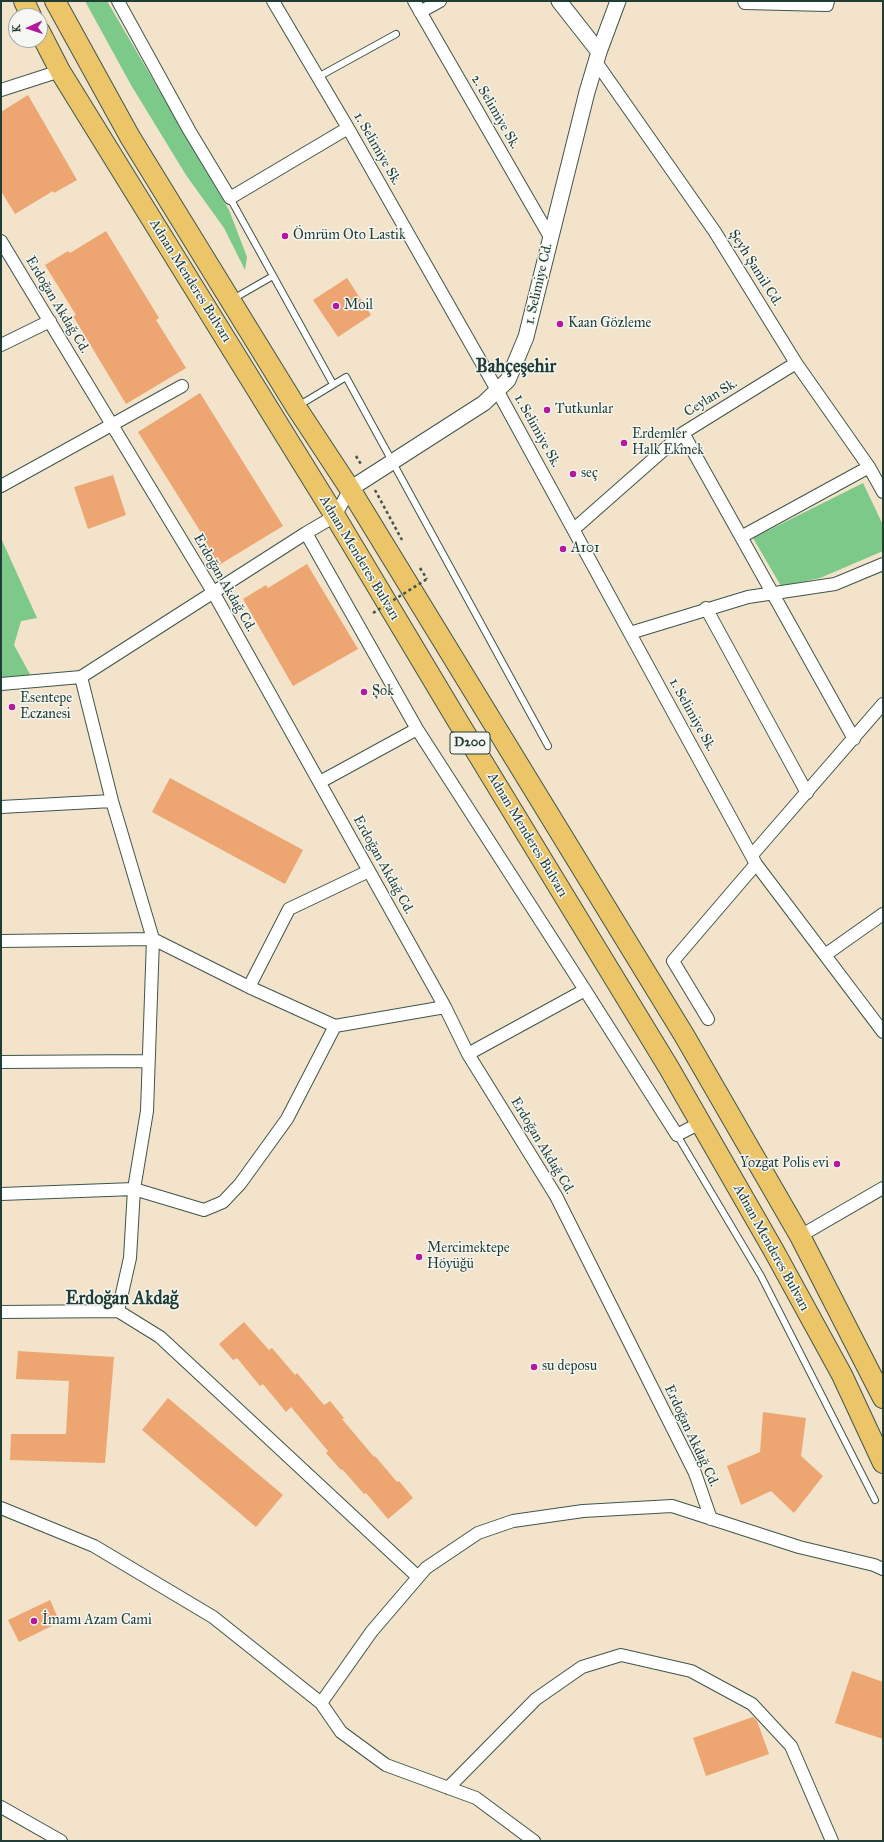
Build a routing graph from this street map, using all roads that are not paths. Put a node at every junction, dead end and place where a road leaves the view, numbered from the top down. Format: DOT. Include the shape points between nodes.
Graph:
graph roads {
  1 [pos="55,1"];
  2 [pos="118,1"];
  3 [pos="274,1"];
  4 [pos="440,1"];
  5 [pos="559,1"];
  6 [pos="618,1"];
  7 [pos="744,1"];
  8 [pos="828,3"];
  9 [pos="417,6"];
  10 [pos="396,34"];
  11 [pos="48,48"];
  12 [pos="598,57"];
  13 [pos="60,71"];
  14 [pos="318,77"];
  15 [pos="1,90"];
  16 [pos="348,128"];
  17 [pos="230,198"];
  18 [pos="550,237"];
  19 [pos="1,241"];
  20 [pos="273,276"];
  21 [pos="230,300"];
  22 [pos="50,321"];
  23 [pos="1,345"];
  24 [pos="796,362"];
  25 [pos="333,384"];
  26 [pos="182,386"];
  27 [pos="497,390"];
  28 [pos="296,407"];
  29 [pos="111,424"];
  30 [pos="683,433"];
  31 [pos="392,462"];
  32 [pos="869,467"];
  33 [pos="1,486"];
  34 [pos="350,489"];
  35 [pos="883,492"];
  36 [pos="335,516"];
  37 [pos="574,529"];
  38 [pos="306,533"];
  39 [pos="741,537"];
  40 [pos="883,564"];
  41 [pos="214,592"];
  42 [pos="772,593"];
  43 [pos="706,608"];
  44 [pos="630,633"];
  45 [pos="81,677"];
  46 [pos="1,684"];
  47 [pos="883,704"];
  48 [pos="417,729"];
  49 [pos="854,739"];
  50 [pos="548,746"];
  51 [pos="320,782"];
  52 [pos="807,793"];
  53 [pos="112,801"];
  54 [pos="1,808"];
  55 [pos="754,860"];
  56 [pos="369,871"];
  57 [pos="883,914"];
  58 [pos="153,939"];
  59 [pos="1,941"];
  60 [pos="825,955"];
  61 [pos="249,987"];
  62 [pos="585,990"];
  63 [pos="445,1006"];
  64 [pos="708,1019"];
  65 [pos="335,1026"];
  66 [pos="883,1032"];
  67 [pos="468,1054"];
  68 [pos="148,1061"];
  69 [pos="1,1062"];
  70 [pos="700,1123"];
  71 [pos="677,1136"];
  72 [pos="883,1188"];
  73 [pos="134,1189"];
  74 [pos="1,1194"];
  75 [pos="800,1236"];
  76 [pos="118,1311"];
  77 [pos="1,1312"];
  78 [pos="883,1398"];
  79 [pos="883,1463"];
  80 [pos="875,1500"];
  81 [pos="1,1508"];
  82 [pos="710,1519"];
  83 [pos="880,1566"];
  84 [pos="418,1577"];
  85 [pos="321,1703"];
  86 [pos="448,1788"];
  87 [pos="1,1807"];
  88 [pos="61,1841"];
  89 [pos="534,1841"];
  90 [pos="832,1841"];
  1 -- 21 [label="highway, Adnan Menderes Bulvarı / D200" via="130,137"];
  2 -- 17 [label="street" via="189,130"];
  3 -- 14 [label="street, 1. Selimiye Sk."];
  4 -- 9 [label="street"];
  5 -- 12 [label="street"];
  6 -- 12 [label="street, 1. Selimiye Cd."];
  7 -- 8 [label="street"];
  9 -- 18 [label="street, 2. Selimiye Sk."];
  10 -- 14 [label="lane"];
  11 -- 13 [label="highway, Adnan Menderes Bulvarı / D200"];
  12 -- 18 [label="street, 1. Selimiye Cd."];
  12 -- 24 [label="street, Şeyh Şamil Cd." via="715,232"];
  13 -- 15 [label="street"];
  13 -- 36 [label="highway, Adnan Menderes Bulvarı / D200"];
  14 -- 16 [label="street, 1. Selimiye Sk."];
  16 -- 17 [label="street"];
  16 -- 27 [label="street, 1. Selimiye Sk."];
  17 -- 20 [label="lane"];
  18 -- 27 [label="street, 1. Selimiye Cd." via="526,337 508,380"];
  19 -- 22 [label="street, Erdoğan Akdağ Cd."];
  20 -- 21 [label="lane"];
  20 -- 25 [label="lane"];
  21 -- 28 [label="highway, Adnan Menderes Bulvarı / D200"];
  22 -- 23 [label="street"];
  22 -- 29 [label="street, Erdoğan Akdağ Cd."];
  24 -- 30 [label="street, Ceylan Sk."];
  24 -- 32 [label="street, Şeyh Şamil Cd."];
  25 -- 28 [label="lane"];
  25 -- 31 [label="lane" via="346,377"];
  26 -- 29 [label="street"];
  27 -- 31 [label="street, 1. Selimiye Cd." via="484,403"];
  27 -- 37 [label="street, 1. Selimiye Sk."];
  28 -- 34 [label="highway, Adnan Menderes Bulvarı / D200"];
  29 -- 33 [label="street"];
  29 -- 41 [label="street, Erdoğan Akdağ Cd."];
  30 -- 37 [label="street, Ceylan Sk."];
  30 -- 39 [label="street"];
  31 -- 34 [label="street, 1. Selimiye Cd."];
  31 -- 50 [label="lane"];
  32 -- 35 [label="street, Şeyh Şamil Cd."];
  32 -- 39 [label="street"];
  34 -- 36 [label="street"];
  34 -- 75 [label="highway, Adnan Menderes Bulvarı / D200" via="680,1028"];
  36 -- 38 [label="street"];
  36 -- 70 [label="highway, Adnan Menderes Bulvarı / D200"];
  37 -- 44 [label="street, 1. Selimiye Sk."];
  38 -- 41 [label="street"];
  38 -- 48 [label="street"];
  39 -- 42 [label="street"];
  40 -- 42 [label="street" via="835,584"];
  41 -- 45 [label="street"];
  41 -- 51 [label="street, Erdoğan Akdağ Cd."];
  42 -- 43 [label="street"];
  42 -- 49 [label="street"];
  43 -- 44 [label="street"];
  43 -- 52 [label="street"];
  44 -- 55 [label="street, 1. Selimiye Sk."];
  45 -- 46 [label="street"];
  45 -- 53 [label="street"];
  47 -- 49 [label="street"];
  48 -- 51 [label="street"];
  48 -- 62 [label="street"];
  49 -- 52 [label="street"];
  51 -- 56 [label="street, Erdoğan Akdağ Cd."];
  52 -- 55 [label="street"];
  53 -- 54 [label="street"];
  53 -- 58 [label="street"];
  55 -- 60 [label="street, 1. Selimiye Sk."];
  55 -- 64 [label="street" via="673,961"];
  56 -- 61 [label="street" via="289,909"];
  56 -- 63 [label="street, Erdoğan Akdağ Cd."];
  57 -- 60 [label="street"];
  58 -- 59 [label="street"];
  58 -- 61 [label="street"];
  58 -- 68 [label="street"];
  60 -- 66 [label="street, 1. Selimiye Sk."];
  61 -- 65 [label="street"];
  62 -- 67 [label="street"];
  62 -- 71 [label="street"];
  63 -- 65 [label="street"];
  63 -- 67 [label="street, Erdoğan Akdağ Cd."];
  65 -- 73 [label="street" via="287,1119 240,1184 223,1202 204,1210"];
  67 -- 82 [label="street, Erdoğan Akdağ Cd." via="556,1196 695,1473"];
  68 -- 69 [label="street"];
  68 -- 73 [label="street" via="147,1111"];
  70 -- 71 [label="street"];
  70 -- 79 [label="highway, Adnan Menderes Bulvarı / D200" via="774,1250 842,1375"];
  71 -- 80 [label="lane" via="762,1276"];
  72 -- 75 [label="street"];
  73 -- 74 [label="street"];
  73 -- 76 [label="street" via="130,1258"];
  75 -- 78 [label="highway, Adnan Menderes Bulvarı / D200"];
  76 -- 77 [label="street"];
  76 -- 84 [label="street" via="160,1337"];
  81 -- 85 [label="street" via="94,1546 213,1617"];
  82 -- 83 [label="street" via="799,1547"];
  82 -- 84 [label="street" via="672,1506 583,1511 512,1522 478,1533 426,1568"];
  84 -- 85 [label="street" via="372,1631"];
  85 -- 86 [label="street" via="341,1732 386,1765"];
  86 -- 89 [label="street" via="476,1798"];
  86 -- 90 [label="street" via="536,1700 582,1667 621,1655 691,1672 752,1704 791,1746"];
  87 -- 88 [label="street"];
}
